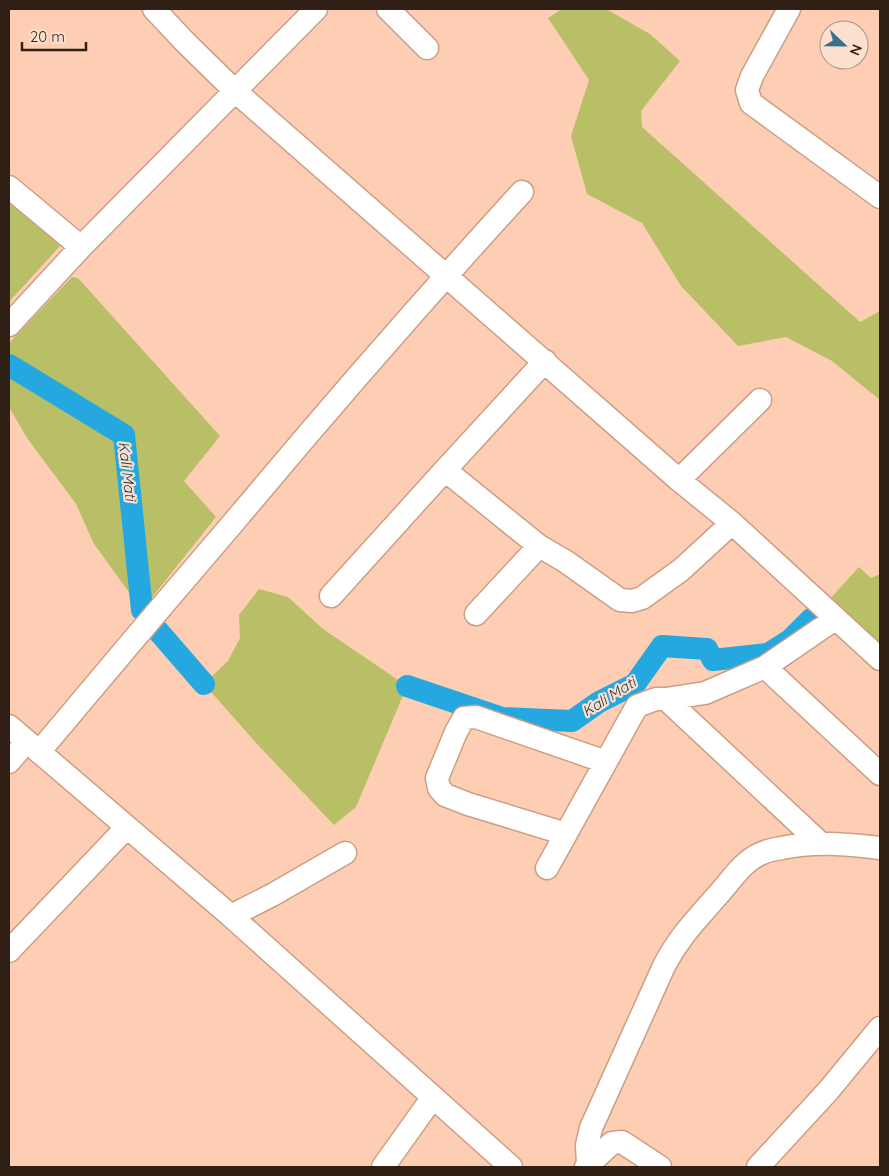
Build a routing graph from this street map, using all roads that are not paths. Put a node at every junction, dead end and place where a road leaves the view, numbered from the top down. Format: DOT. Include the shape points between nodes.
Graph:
graph roads {
  1 [pos="154,9"];
  2 [pos="316,9"];
  3 [pos="388,9"];
  4 [pos="789,9"];
  5 [pos="427,48"];
  6 [pos="235,90"];
  7 [pos="9,187"];
  8 [pos="522,192"];
  9 [pos="880,198"];
  10 [pos="81,247"];
  11 [pos="446,275"];
  12 [pos="9,325"];
  13 [pos="544,360"];
  14 [pos="760,400"];
  15 [pos="445,470"];
  16 [pos="679,480"];
  17 [pos="732,524"];
  18 [pos="540,546"];
  19 [pos="330,596"];
  20 [pos="476,614"];
  21 [pos="835,619"];
  22 [pos="880,659"];
  23 [pos="765,667"];
  24 [pos="666,699"];
  25 [pos="9,726"];
  26 [pos="33,747"];
  27 [pos="9,762"];
  28 [pos="606,762"];
  29 [pos="880,774"];
  30 [pos="127,828"];
  31 [pos="566,834"];
  32 [pos="820,843"];
  33 [pos="880,848"];
  34 [pos="345,853"];
  35 [pos="547,868"];
  36 [pos="231,916"];
  37 [pos="9,951"];
  38 [pos="880,1028"];
  39 [pos="433,1097"];
  40 [pos="587,1166"];
  41 [pos="383,1167"];
  42 [pos="511,1167"];
  43 [pos="660,1167"];
  44 [pos="758,1167"];
  1 -- 6 [label="street"];
  2 -- 6 [label="street"];
  3 -- 5 [label="street"];
  4 -- 9 [label="street" via="752,76 747,90 751,102"];
  6 -- 10 [label="street"];
  6 -- 11 [label="street"];
  7 -- 10 [label="street"];
  8 -- 11 [label="street"];
  10 -- 12 [label="street"];
  11 -- 13 [label="street"];
  11 -- 26 [label="street" via="125,648"];
  13 -- 15 [label="street"];
  13 -- 16 [label="street"];
  14 -- 16 [label="street"];
  15 -- 18 [label="street"];
  15 -- 19 [label="street"];
  16 -- 17 [label="street"];
  17 -- 18 [label="street" via="681,570 642,598 632,601 620,600"];
  17 -- 21 [label="street"];
  18 -- 20 [label="street"];
  21 -- 22 [label="street"];
  21 -- 23 [label="street"];
  23 -- 24 [label="street" via="705,693"];
  23 -- 29 [label="street"];
  24 -- 28 [label="street" via="637,706"];
  24 -- 32 [label="street"];
  25 -- 26 [label="street"];
  26 -- 27 [label="street"];
  26 -- 30 [label="street"];
  28 -- 31 [label="street"];
  28 -- 31 [label="street" via="476,717 464,718 456,732 437,778 445,795"];
  30 -- 36 [label="street"];
  30 -- 37 [label="street"];
  31 -- 35 [label="street"];
  32 -- 33 [label="street"];
  32 -- 40 [label="street" via="797,845 755,857 682,936 664,966 591,1128"];
  34 -- 36 [label="street"];
  36 -- 39 [label="street"];
  38 -- 44 [label="street"];
  39 -- 41 [label="street"];
  39 -- 42 [label="street"];
  40 -- 43 [label="street" via="612,1143 622,1142"];
}
